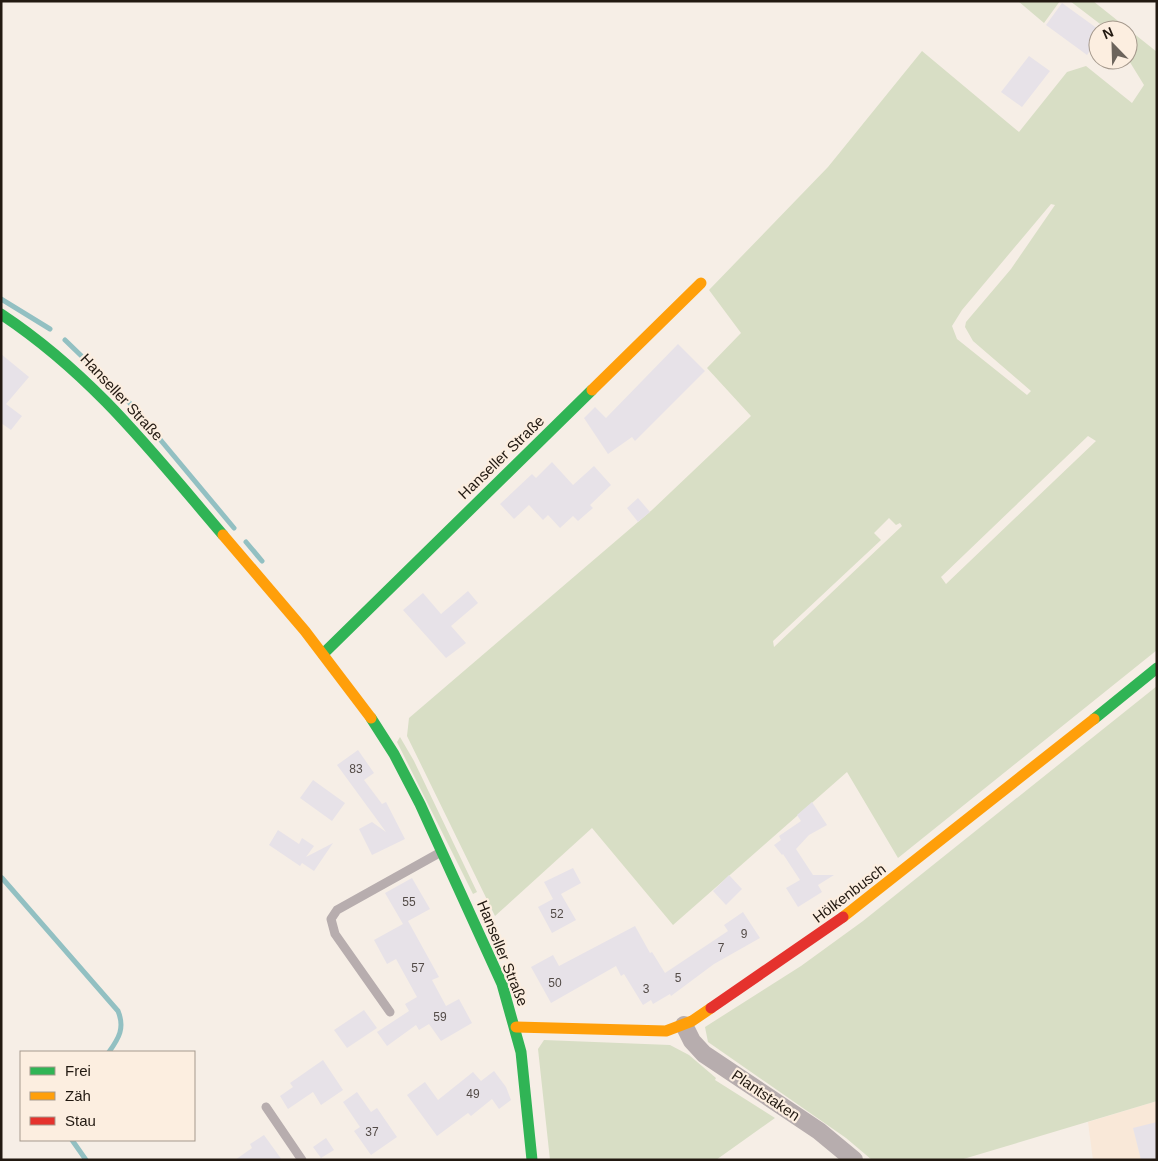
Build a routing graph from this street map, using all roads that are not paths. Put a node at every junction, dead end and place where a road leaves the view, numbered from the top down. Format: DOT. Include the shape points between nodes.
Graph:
graph roads {
  1 [pos="701,283"];
  2 [pos="1,314"];
  3 [pos="323,654"];
  4 [pos="1157,668"];
  5 [pos="442,852"];
  6 [pos="390,1012"];
  7 [pos="684,1025"];
  8 [pos="516,1027"];
  9 [pos="266,1106"];
  10 [pos="302,1160"];
  11 [pos="532,1160"];
  12 [pos="854,1160"];
  1 -- 3 [label="street, Hanseller Straße"];
  2 -- 3 [label="street, Hanseller Straße" via="48,345 90,382"];
  3 -- 5 [label="street, Hanseller Straße" via="395,755"];
  4 -- 7 [label="street, Hölkenbusch" via="826,930"];
  5 -- 6 [label="lane" via="337,910 331,919 334,934"];
  5 -- 8 [label="street, Hanseller Straße" via="496,967"];
  7 -- 8 [label="street, Hölkenbusch" via="655,1032"];
  7 -- 12 [label="street, Plantstaken" via="704,1054 819,1131"];
  8 -- 11 [label="street, Hanseller Straße"];
  9 -- 10 [label="lane"];
}
